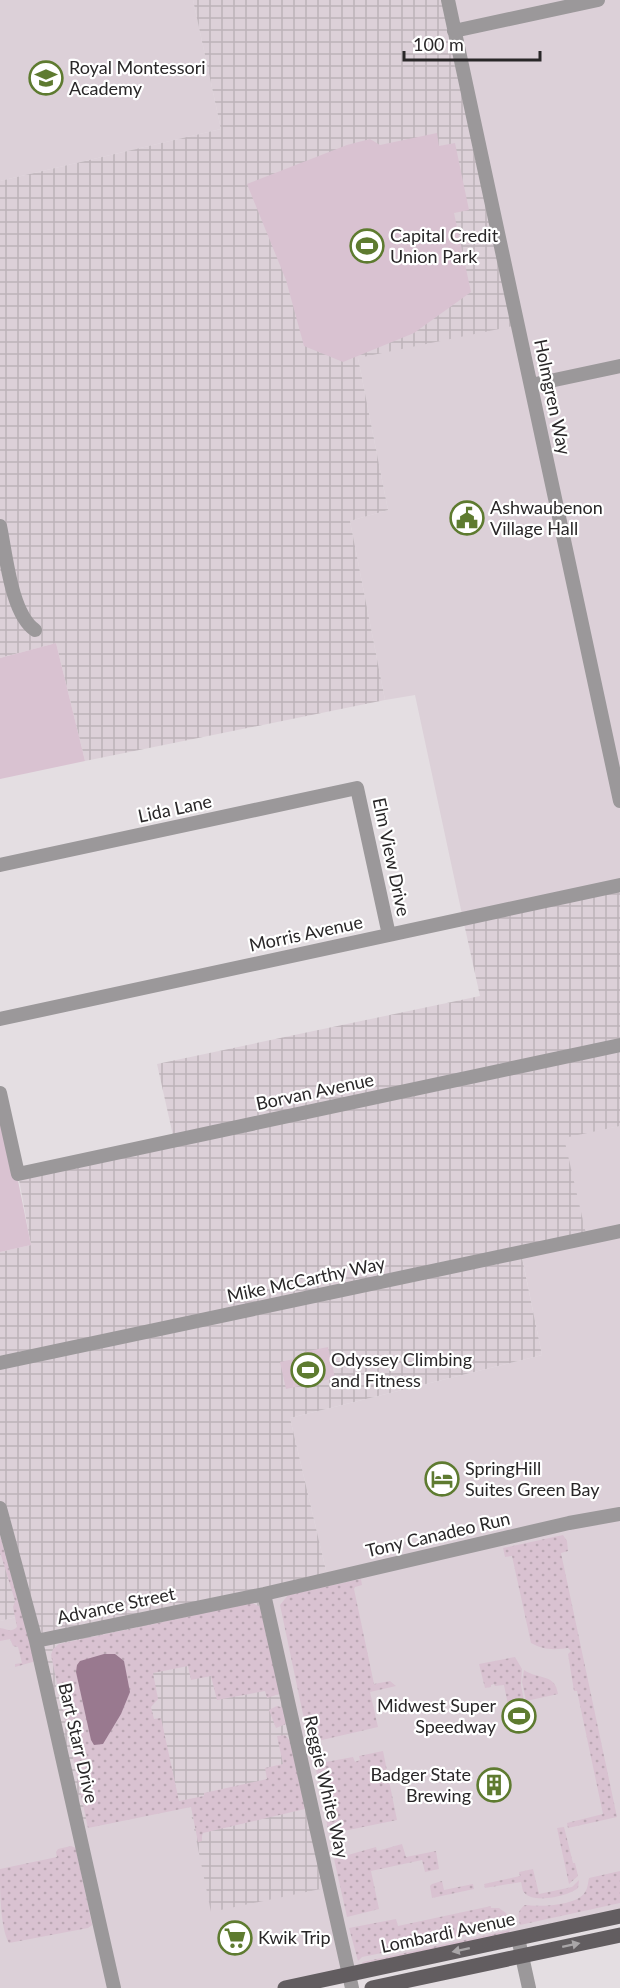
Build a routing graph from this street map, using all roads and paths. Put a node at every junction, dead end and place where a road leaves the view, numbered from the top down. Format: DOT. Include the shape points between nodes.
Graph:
graph roads {
  1 [pos="448,0"];
  2 [pos="598,0"];
  3 [pos="454,31"];
  4 [pos="620,366"];
  5 [pos="531,385"];
  6 [pos="0,526"];
  7 [pos="35,630"];
  8 [pos="357,788"];
  9 [pos="620,801"];
  10 [pos="0,865"];
  11 [pos="620,885"];
  12 [pos="389,935"];
  13 [pos="0,1019"];
  14 [pos="620,1045"];
  15 [pos="0,1093"];
  16 [pos="620,1231"];
  17 [pos="0,1363"];
  18 [pos="0,1508"];
  19 [pos="620,1514"];
  20 [pos="264,1594"];
  21 [pos="203,1606"];
  22 [pos="36,1641"];
  23 [pos="620,1916"];
  24 [pos="620,1935"];
  25 [pos="518,1938"];
  26 [pos="522,1956"];
  27 [pos="351,1981"];
  28 [pos="114,1988"];
  29 [pos="285,1988"];
  30 [pos="372,1988"];
  31 [pos="529,1988"];
  1 -- 3 [label="street, Holmgren Way"];
  2 -- 3 [label="street"];
  3 -- 5 [label="street, Holmgren Way"];
  4 -- 5 [label="street"];
  5 -- 9 [label="street, Holmgren Way"];
  6 -- 7 [label="street" via="17,605"];
  8 -- 10 [label="street, Lida Lane"];
  8 -- 12 [label="street, Elm View Drive"];
  11 -- 12 [label="street, Morris Avenue"];
  12 -- 13 [label="street, Morris Avenue"];
  14 -- 15 [label="street, Borvan Avenue" via="18,1174"];
  16 -- 17 [label="street, Mike McCarthy Way"];
  18 -- 22 [label="street, Bart Starr Drive"];
  19 -- 20 [label="street, Tony Canadeo Run"];
  20 -- 21 [label="street, Tony Canadeo Run"];
  20 -- 27 [label="street, Reggie White Way"];
  21 -- 22 [label="street, Advance Street"];
  22 -- 28 [label="street, Bart Starr Drive"];
  23 -- 25 [label="main road, Lombardi Avenue"];
  26 -- 24 [label="main road, Lombardi Avenue, one-way"];
  25 -- 26 [label="street"];
  25 -- 27 [label="main road, Lombardi Avenue, one-way"];
  26 -- 30 [label="main road, Lombardi Avenue"];
  26 -- 31 [label="street"];
  27 -- 29 [label="main road, Lombardi Avenue"];
}
